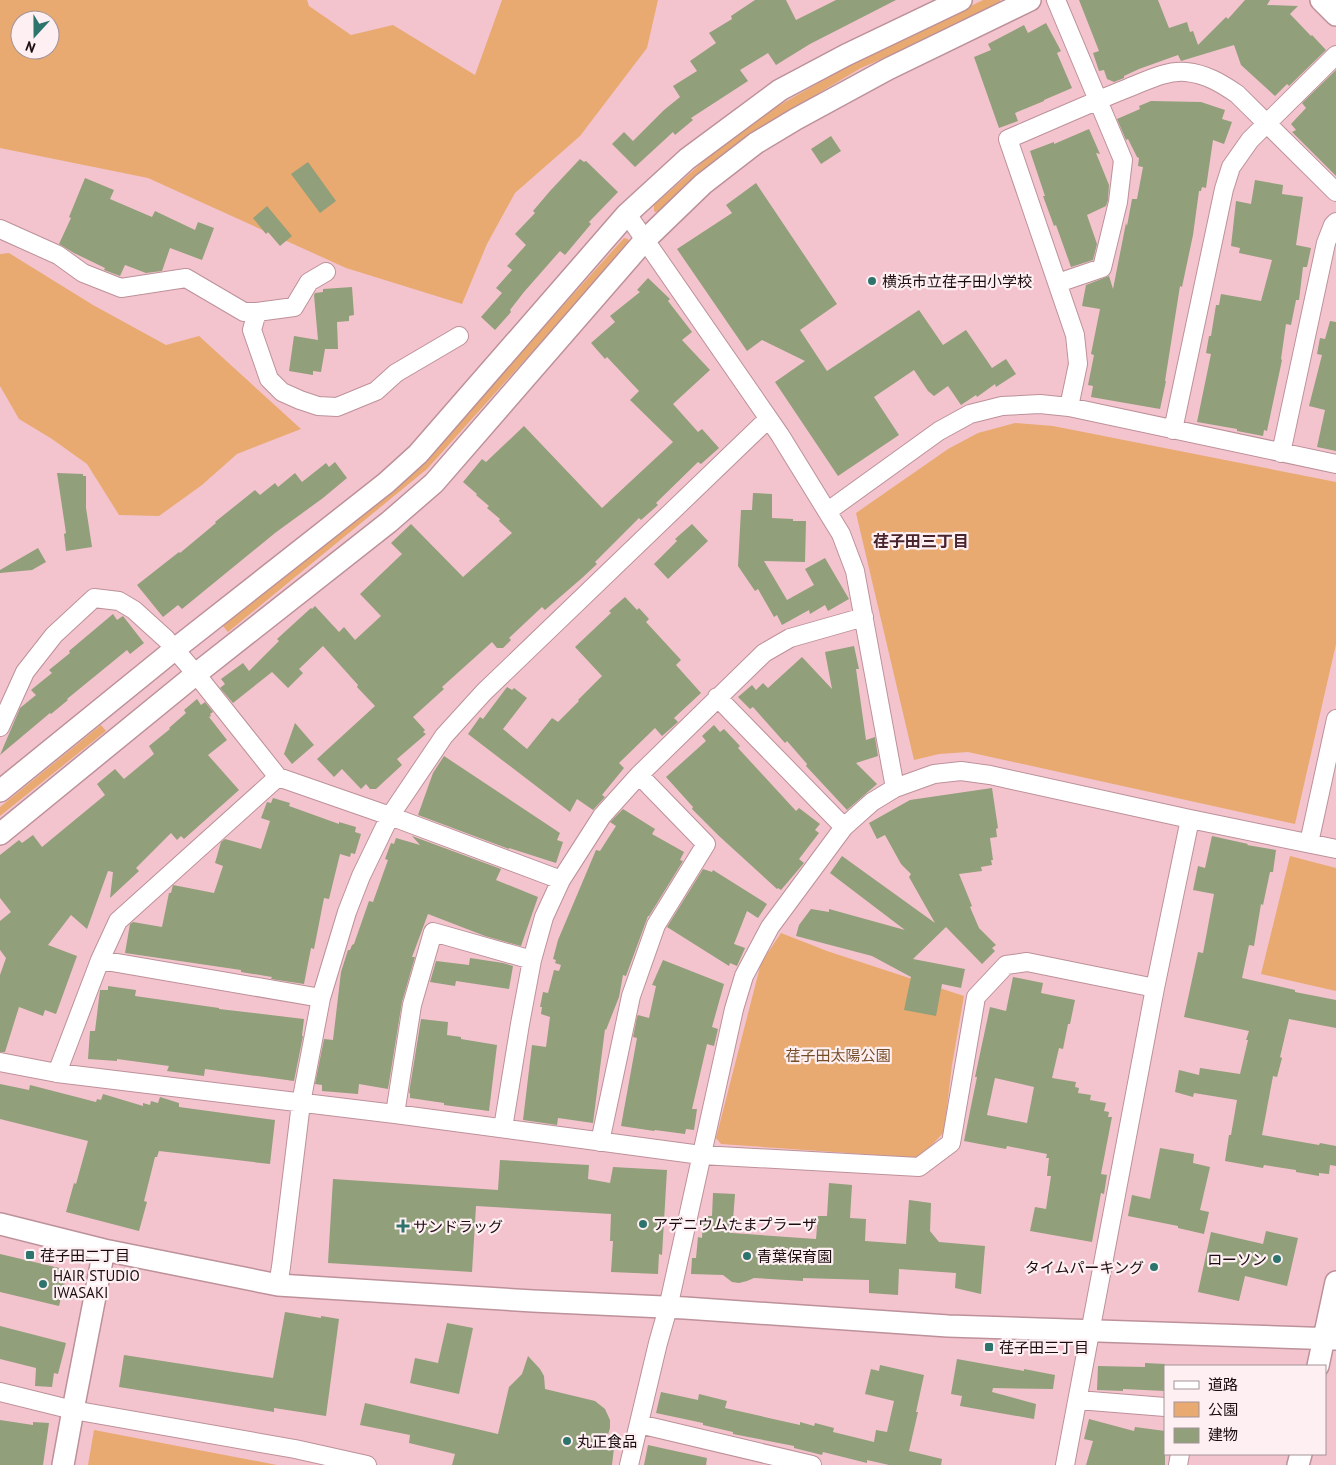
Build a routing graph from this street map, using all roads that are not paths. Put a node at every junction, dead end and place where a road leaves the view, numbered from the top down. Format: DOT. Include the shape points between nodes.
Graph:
graph roads {
  1 [pos="961,0"];
  2 [pos="1030,0"];
  3 [pos="1056,0"];
  4 [pos="1321,0"];
  5 [pos="1336,15"];
  6 [pos="1336,55"];
  7 [pos="1098,100"];
  8 [pos="1268,123"];
  9 [pos="1336,192"];
  10 [pos="627,214"];
  11 [pos="1336,222"];
  12 [pos="0,229"];
  13 [pos="645,240"];
  14 [pos="326,272"];
  15 [pos="1058,283"];
  16 [pos="256,312"];
  17 [pos="459,336"];
  18 [pos="1069,407"];
  19 [pos="768,419"];
  20 [pos="1173,430"];
  21 [pos="1281,453"];
  22 [pos="1336,464"];
  23 [pos="828,512"];
  24 [pos="864,617"];
  25 [pos="176,649"];
  26 [pos="196,674"];
  27 [pos="717,697"];
  28 [pos="1336,719"];
  29 [pos="0,727"];
  30 [pos="640,775"];
  31 [pos="278,777"];
  32 [pos="895,788"];
  33 [pos="0,791"];
  34 [pos="390,816"];
  35 [pos="1190,819"];
  36 [pos="844,827"];
  37 [pos="0,834"];
  38 [pos="1309,843"];
  39 [pos="1336,849"];
  40 [pos="561,880"];
  41 [pos="100,960"];
  42 [pos="532,960"];
  43 [pos="1155,988"];
  44 [pos="321,998"];
  45 [pos="0,1062"];
  46 [pos="58,1073"];
  47 [pos="302,1103"];
  48 [pos="394,1114"];
  49 [pos="503,1128"];
  50 [pos="600,1142"];
  51 [pos="701,1155"];
  52 [pos="0,1224"];
  53 [pos="104,1250"];
  54 [pos="1336,1282"];
  55 [pos="278,1285"];
  56 [pos="668,1308"];
  57 [pos="1090,1331"];
  58 [pos="1330,1339"];
  59 [pos="1318,1365"];
  60 [pos="0,1392"];
  61 [pos="1078,1400"];
  62 [pos="1164,1407"];
  63 [pos="73,1410"];
  64 [pos="639,1424"];
  65 [pos="64,1465"];
  66 [pos="367,1465"];
  67 [pos="629,1465"];
  68 [pos="812,1465"];
  69 [pos="1065,1465"];
  1 -- 10 [label="street" via="780,90 687,159"];
  2 -- 13 [label="street" via="888,69 774,131 703,184"];
  3 -- 7 [label="street"];
  4 -- 5 [label="street"];
  6 -- 8 [label="street"];
  7 -- 8 [label="street" via="1164,74 1184,72 1207,76 1223,84"];
  7 -- 15 [label="street" via="1124,160 1118,202 1102,268"];
  7 -- 15 [label="street" via="1008,139"];
  8 -- 9 [label="street"];
  8 -- 20 [label="street" via="1250,140 1231,166"];
  10 -- 13 [label="street"];
  10 -- 25 [label="street" via="418,454 386,483"];
  11 -- 21 [label="street" via="1326,243"];
  12 -- 16 [label="street" via="58,255 83,273 122,288 186,278 244,312"];
  13 -- 19 [label="street"];
  13 -- 26 [label="street" via="434,483"];
  14 -- 16 [label="street" via="309,282 294,307"];
  15 -- 18 [label="street" via="1075,335 1078,364"];
  16 -- 17 [label="street" via="252,330 269,379 282,392 318,406 337,407 376,391 396,373"];
  18 -- 20 [label="street"];
  18 -- 23 [label="street" via="1040,404 1002,406 970,414 939,431"];
  19 -- 23 [label="street"];
  19 -- 34 [label="street" via="484,692 444,736"];
  20 -- 21 [label="street"];
  21 -- 22 [label="street"];
  23 -- 24 [label="street" via="842,534 855,571"];
  24 -- 27 [label="street" via="790,638 764,652"];
  24 -- 32 [label="street"];
  25 -- 26 [label="street"];
  25 -- 29 [label="street" via="134,610 119,601 94,598 54,635 25,672"];
  25 -- 33 [label="street"];
  26 -- 31 [label="street"];
  26 -- 37 [label="street"];
  27 -- 30 [label="street"];
  27 -- 36 [label="street"];
  28 -- 38 [label="street"];
  30 -- 40 [label="street" via="602,816"];
  30 -- 50 [label="street" via="706,844 656,925 631,996"];
  31 -- 34 [label="street"];
  31 -- 41 [label="street" via="118,921"];
  32 -- 35 [label="street" via="934,774 961,771"];
  32 -- 36 [label="street" via="872,802"];
  34 -- 40 [label="street"];
  34 -- 44 [label="street" via="347,912"];
  35 -- 38 [label="street"];
  35 -- 43 [label="street"];
  36 -- 51 [label="street" via="770,927 744,976"];
  38 -- 39 [label="street"];
  40 -- 42 [label="street" via="544,917"];
  41 -- 44 [label="street"];
  41 -- 46 [label="street"];
  42 -- 48 [label="street" via="432,932 412,1005"];
  42 -- 49 [label="street"];
  43 -- 51 [label="street" via="1027,962 1006,965 976,997 951,1144 919,1167"];
  43 -- 57 [label="street"];
  44 -- 47 [label="street"];
  45 -- 46 [label="street"];
  46 -- 47 [label="street"];
  47 -- 48 [label="street"];
  47 -- 55 [label="street"];
  48 -- 49 [label="street"];
  49 -- 50 [label="street"];
  50 -- 51 [label="street"];
  51 -- 56 [label="street"];
  52 -- 53 [label="street"];
  53 -- 55 [label="street"];
  53 -- 63 [label="street"];
  54 -- 58 [label="street"];
  55 -- 56 [label="street"];
  56 -- 57 [label="street" via="948,1326"];
  56 -- 64 [label="street"];
  57 -- 58 [label="street"];
  57 -- 61 [label="street"];
  58 -- 59 [label="street"];
  60 -- 63 [label="street"];
  61 -- 62 [label="street"];
  61 -- 69 [label="street"];
  63 -- 65 [label="street"];
  63 -- 66 [label="street"];
  64 -- 67 [label="street"];
  64 -- 68 [label="street"];
}
